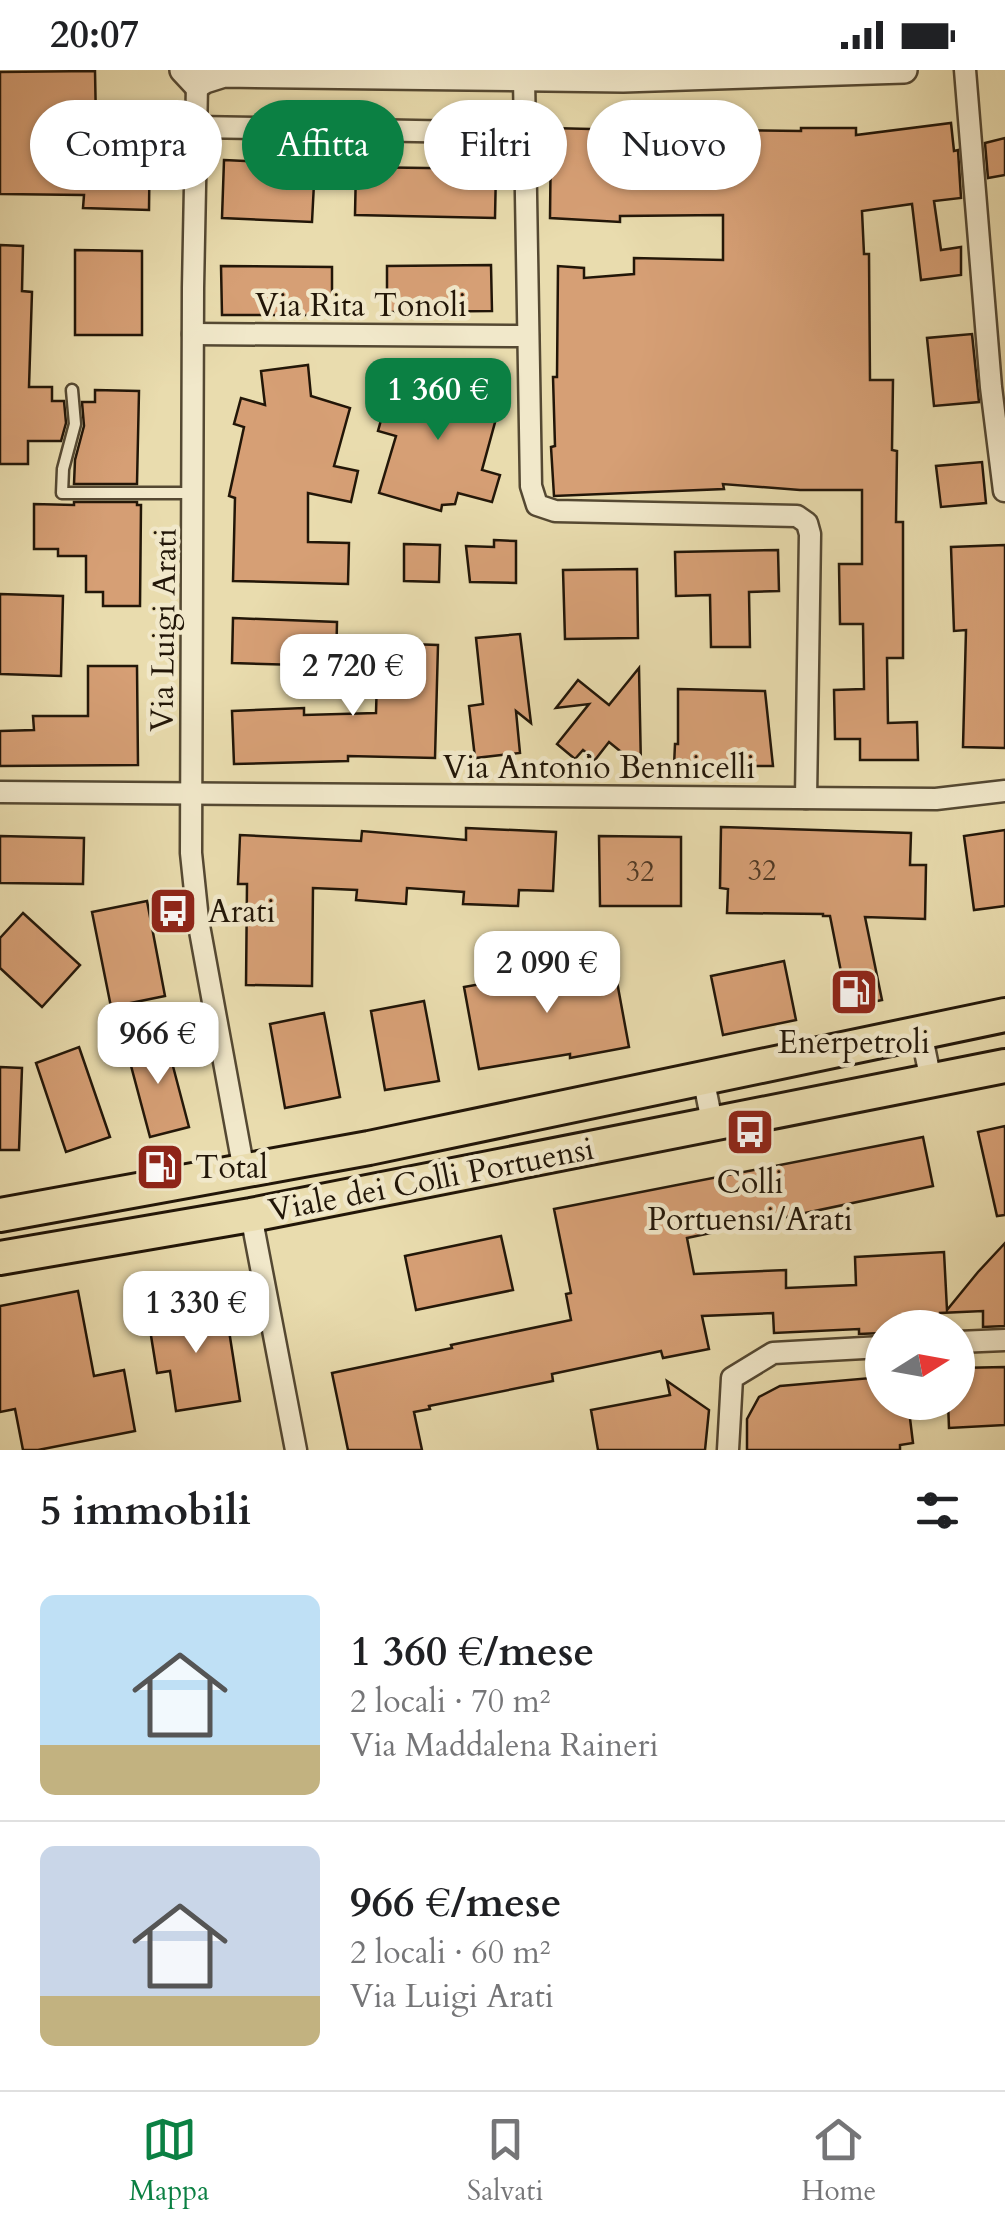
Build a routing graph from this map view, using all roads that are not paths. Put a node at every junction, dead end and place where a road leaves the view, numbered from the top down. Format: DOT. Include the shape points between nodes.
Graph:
graph roads {
  1 [pos="904,70"];
  2 [pos="965,70"];
  3 [pos="331,72"];
  4 [pos="778,72"];
  5 [pos="190,78"];
  6 [pos="524,78"];
  7 [pos="524,100"];
  8 [pos="222,127"];
  9 [pos="424,131"];
  10 [pos="195,190"];
  11 [pos="525,190"];
  12 [pos="193,334"];
  13 [pos="528,336"];
  14 [pos="72,390"];
  15 [pos="1004,491"];
  16 [pos="194,493"];
  17 [pos="0,792"];
  18 [pos="1005,792"];
  19 [pos="191,794"];
  20 [pos="806,798"];
  21 [pos="1005,1015"];
  22 [pos="921,1032"];
  23 [pos="1005,1066"];
  24 [pos="702,1077"];
  25 [pos="931,1081"];
  26 [pos="712,1122"];
  27 [pos="244,1171"];
  28 [pos="145,1211"];
  29 [pos="0,1215"];
  30 [pos="251,1215"];
  31 [pos="0,1258"];
  32 [pos="1005,1340"];
  33 [pos="975,1341"];
  34 [pos="865,1347"];
  35 [pos="296,1450"];
  36 [pos="728,1450"];
  1 -- 4 [label="street"];
  2 -- 15 [label="street"];
  3 -- 5 [label="street"];
  3 -- 6 [label="street"];
  4 -- 6 [label="street"];
  6 -- 7 [label="street"];
  8 -- 9 [label="street"];
  10 -- 12 [label="street, Via Luigi Arati"];
  11 -- 13 [label="street"];
  12 -- 13 [label="street, Via Rita Tonoli"];
  12 -- 16 [label="street, Via Luigi Arati"];
  13 -- 20 [label="street" via="537,505 555,511 797,516 807,524"];
  14 -- 16 [label="lane" via="74,424 62,494"];
  16 -- 19 [label="street, Via Luigi Arati"];
  17 -- 19 [label="street, Via Antonio Bennicelli"];
  18 -- 20 [label="street, Via Antonio Bennicelli" via="946,799"];
  19 -- 20 [label="street, Via Antonio Bennicelli"];
  19 -- 27 [label="street, Via Luigi Arati" via="195,900"];
  21 -- 22 [label="main road, Viale dei Colli Portuensi"];
  22 -- 24 [label="main road, Viale dei Colli Portuensi"];
  22 -- 25 [label="street"];
  23 -- 25 [label="main road, Viale dei Colli Portuensi"];
  24 -- 26 [label="street"];
  24 -- 27 [label="main road, Viale dei Colli Portuensi"];
  25 -- 26 [label="main road, Viale dei Colli Portuensi"];
  26 -- 30 [label="main road, Viale dei Colli Portuensi"];
  27 -- 28 [label="main road, Viale dei Colli Portuensi"];
  28 -- 29 [label="main road, Viale dei Colli Portuensi"];
  28 -- 30 [label="main road, Viale dei Colli Portuensi"];
  28 -- 31 [label="main road, Viale dei Colli Portuensi"];
  30 -- 35 [label="street"];
  32 -- 33 [label="street"];
  34 -- 36 [label="street" via="772,1352 732,1378"];
}
